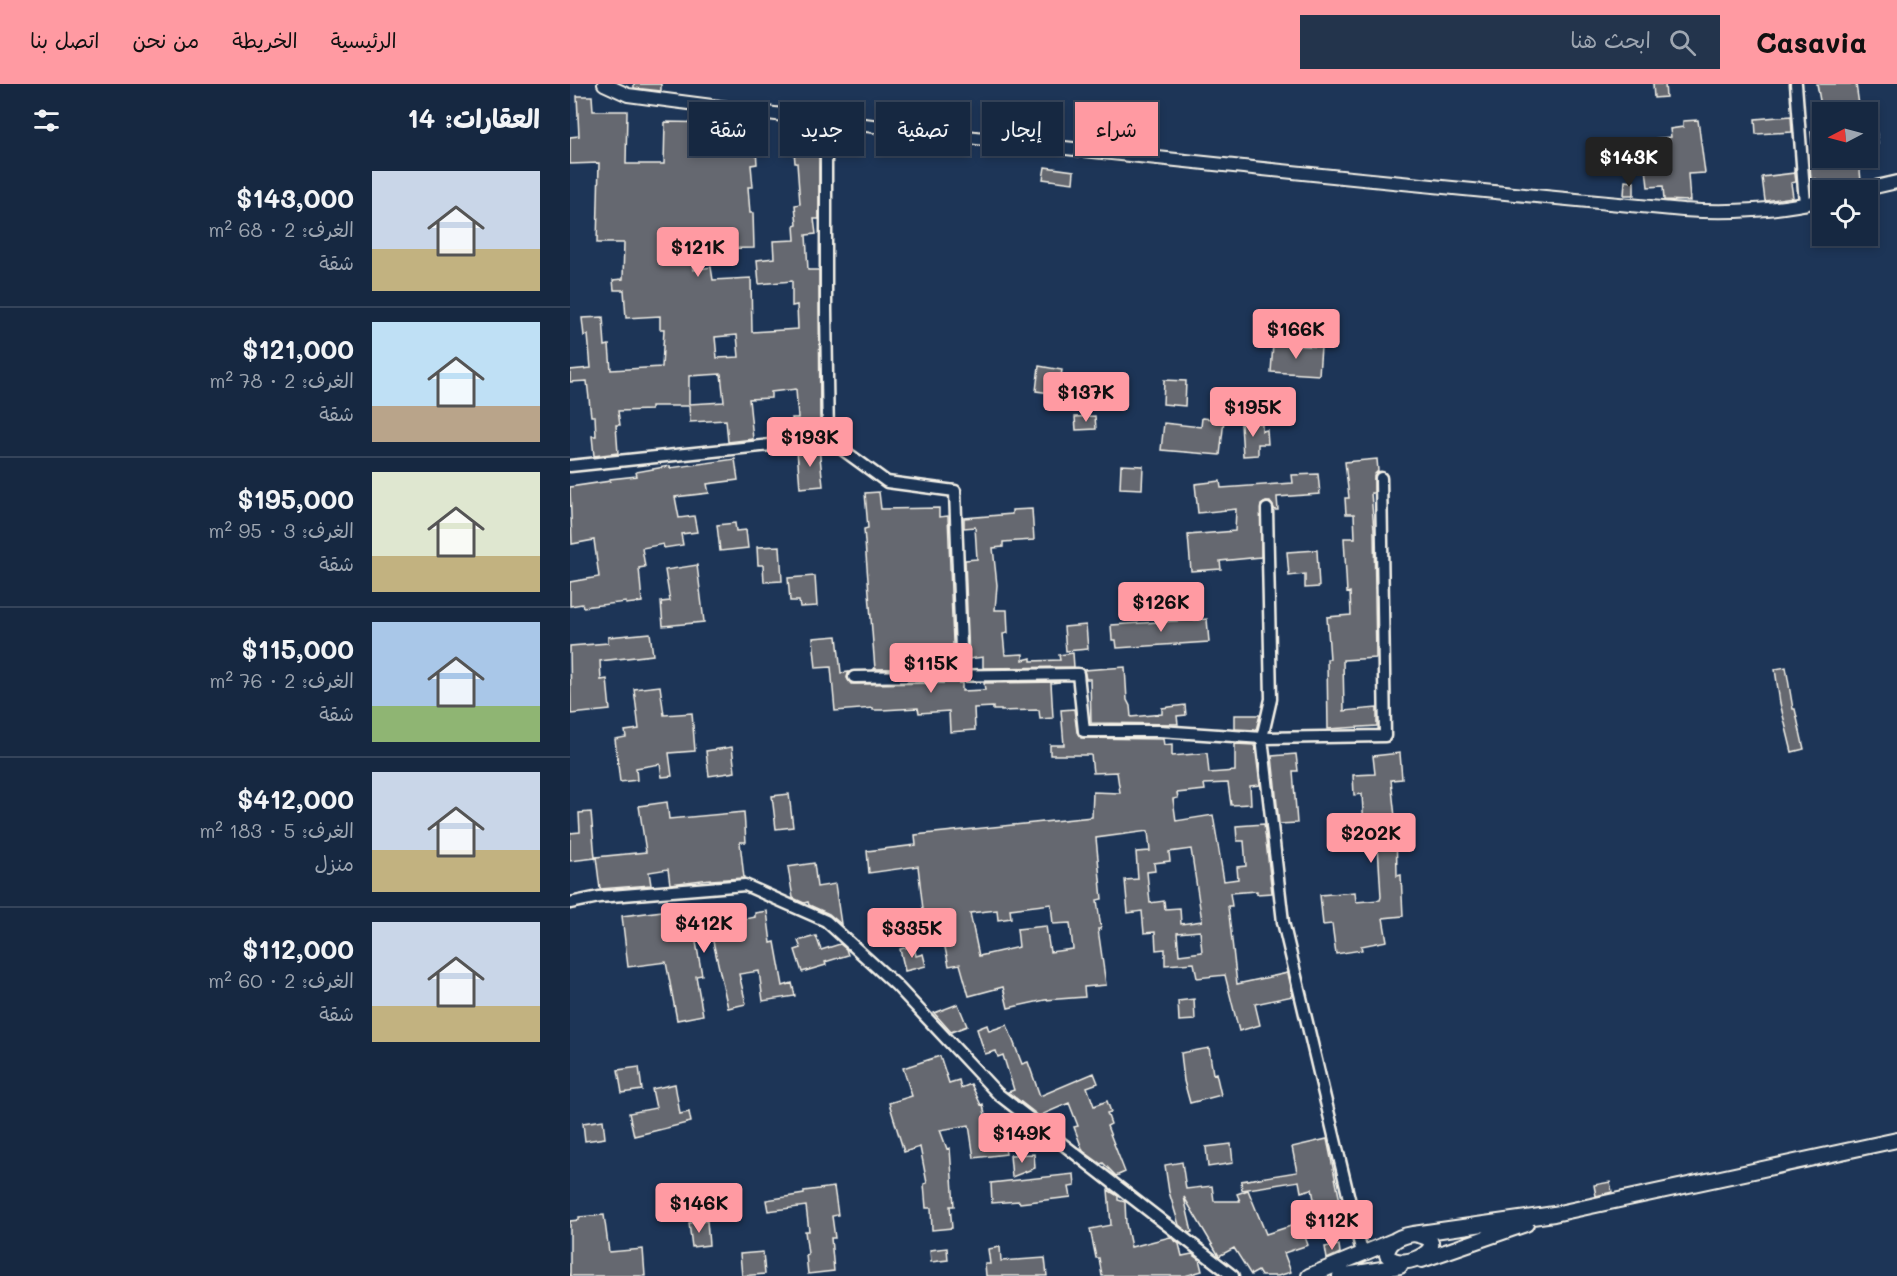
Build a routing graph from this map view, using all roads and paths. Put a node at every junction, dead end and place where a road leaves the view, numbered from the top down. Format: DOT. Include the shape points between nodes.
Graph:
graph roads {
  1 [pos="604,84"];
  2 [pos="1796,84"];
  3 [pos="780,116"];
  4 [pos="864,126"];
  5 [pos="826,156"];
  6 [pos="1897,182"];
  7 [pos="1878,186"];
  8 [pos="1812,202"];
  9 [pos="1805,204"];
  10 [pos="828,439"];
  11 [pos="570,466"];
  12 [pos="1381,478"];
  13 [pos="1267,509"];
  14 [pos="962,675"];
  15 [pos="854,676"];
  16 [pos="1262,738"];
  17 [pos="570,903"];
  18 [pos="1897,1140"];
  19 [pos="1554,1214"];
  20 [pos="1413,1234"];
  21 [pos="1395,1240"];
  22 [pos="1362,1252"];
  23 [pos="1422,1260"];
  24 [pos="1400,1266"];
  25 [pos="1233,1276"];
  26 [pos="1309,1276"];
  27 [pos="1340,1276"];
  1 -- 3 [label="street" via="628,95"];
  2 -- 9 [label="street"];
  4 -- 9 [label="street" via="1254,170 1683,210 1765,211"];
  5 -- 10 [label="street"];
  6 -- 7 [label="street"];
  8 -- 9 [label="street"];
  10 -- 11 [label="street"];
  10 -- 14 [label="street" via="887,482 955,491"];
  12 -- 16 [label="street" via="1385,736"];
  13 -- 16 [label="street" via="1271,699"];
  14 -- 15 [label="street"];
  14 -- 16 [label="street" via="1078,674 1084,731"];
  16 -- 22 [label="street" via="1283,922"];
  17 -- 25 [label="street" via="599,897 745,885 826,921 896,985 998,1094"];
  18 -- 19 [label="main road"];
  19 -- 20 [label="main road"];
  19 -- 23 [label="main road"];
  20 -- 21 [label="main road"];
  20 -- 23 [label="main road" via="1431,1242 1430,1252"];
  21 -- 22 [label="main road"];
  21 -- 24 [label="main road" via="1387,1248 1387,1255"];
  22 -- 26 [label="main road"];
  23 -- 24 [label="main road"];
  24 -- 27 [label="main road"];
}
